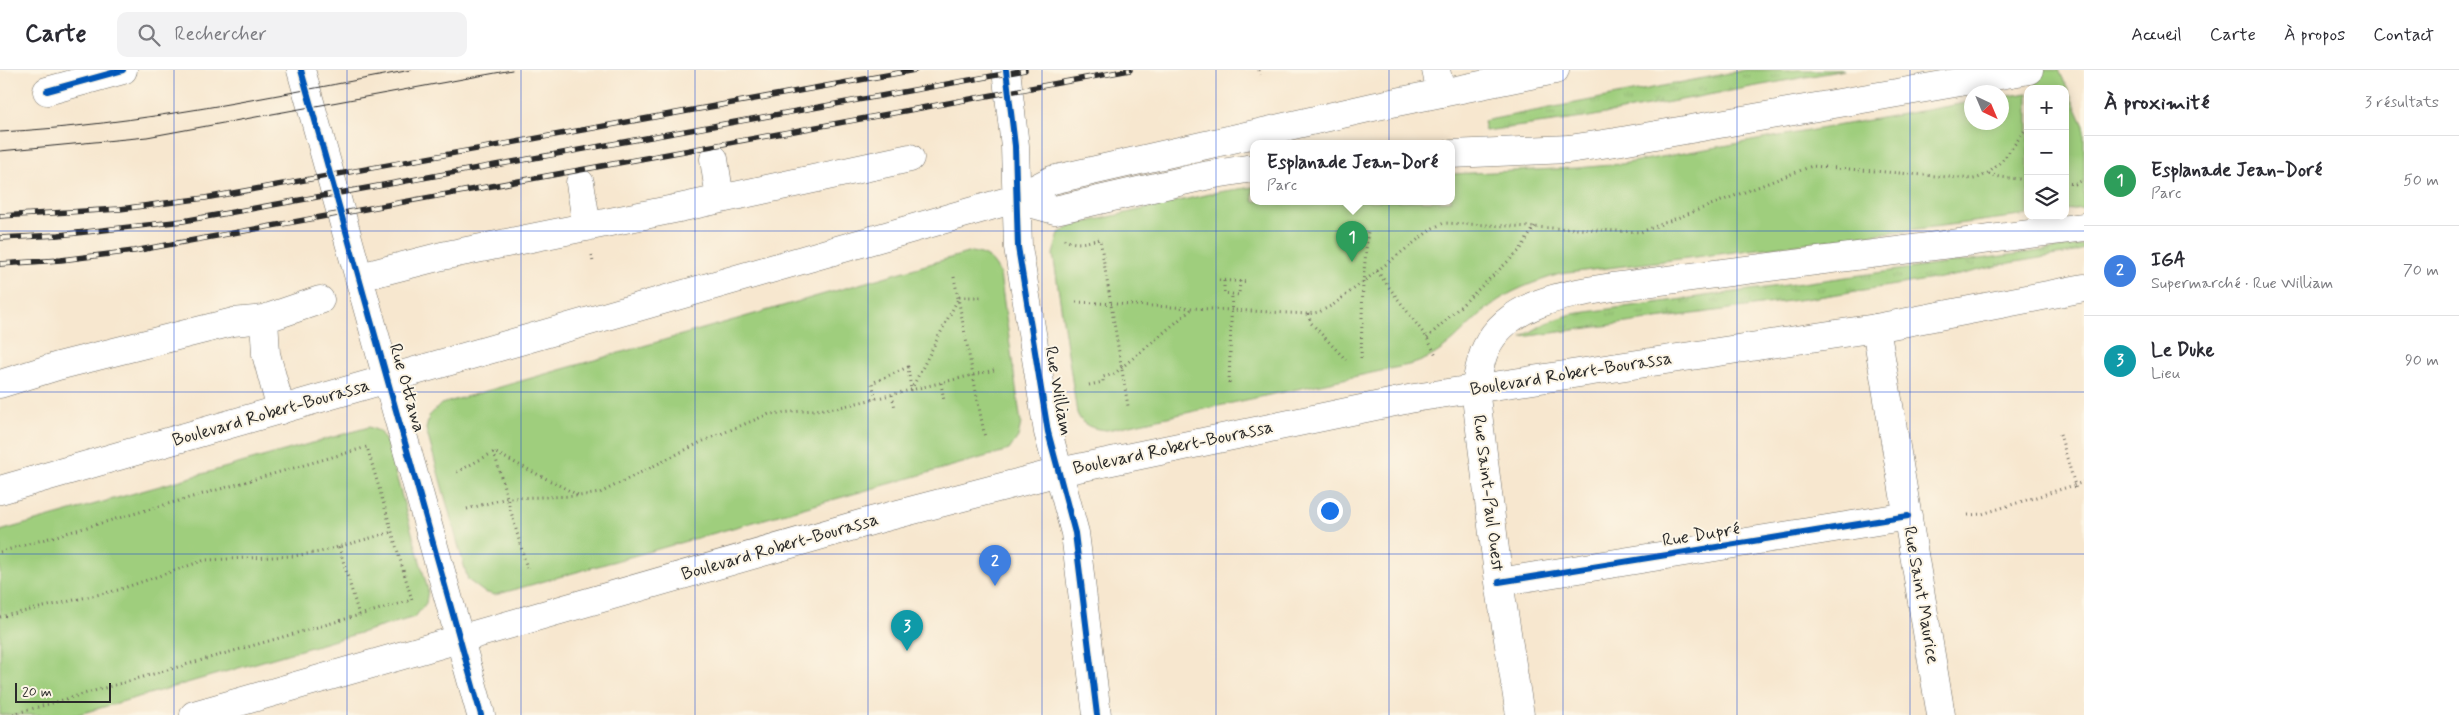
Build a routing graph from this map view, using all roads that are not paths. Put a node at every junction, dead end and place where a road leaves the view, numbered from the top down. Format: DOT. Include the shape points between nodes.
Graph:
graph roads {
  1 [pos="123,70"];
  2 [pos="301,70"];
  3 [pos="1006,70"];
  4 [pos="1555,70"];
  5 [pos="2029,70"];
  6 [pos="1438,82"];
  7 [pos="47,91"];
  8 [pos="1455,154"];
  9 [pos="910,158"];
  10 [pos="714,159"];
  11 [pos="1250,168"];
  12 [pos="580,183"];
  13 [pos="720,199"];
  14 [pos="1015,199"];
  15 [pos="587,227"];
  16 [pos="2084,227"];
  17 [pos="360,277"];
  18 [pos="2084,288"];
  19 [pos="320,300"];
  20 [pos="264,319"];
  21 [pos="1876,328"];
  22 [pos="388,379"];
  23 [pos="0,384"];
  24 [pos="1475,389"];
  25 [pos="281,410"];
  26 [pos="1059,472"];
  27 [pos="0,490"];
  28 [pos="1908,516"];
  29 [pos="1499,582"];
  30 [pos="461,639"];
  31 [pos="194,715"];
  32 [pos="481,715"];
  33 [pos="1097,715"];
  34 [pos="1520,715"];
  35 [pos="1941,715"];
  1 -- 7 [label="main road"];
  2 -- 17 [label="main road, Rue Ottawa"];
  3 -- 14 [label="main road, Rue William" via="1015,146"];
  4 -- 6 [label="main road, Boulevard Robert-Bourassa"];
  5 -- 8 [label="main road" via="1616,142 1550,150"];
  6 -- 14 [label="main road, Boulevard Robert-Bourassa" via="1231,138 1052,180"];
  9 -- 13 [label="main road"];
  10 -- 13 [label="main road"];
  11 -- 14 [label="main road" via="1055,210"];
  12 -- 15 [label="main road"];
  13 -- 15 [label="main road"];
  14 -- 22 [label="main road, Boulevard Robert-Bourassa"];
  14 -- 26 [label="main road, Rue William" via="1022,270 1048,432"];
  15 -- 17 [label="main road" via="432,258"];
  16 -- 24 [label="main road" via="1565,295 1521,312 1500,327 1485,349"];
  17 -- 22 [label="main road, Rue Ottawa"];
  18 -- 21 [label="main road, Boulevard Robert-Bourassa"];
  19 -- 20 [label="main road"];
  20 -- 23 [label="main road" via="233,322"];
  20 -- 25 [label="main road" via="266,354"];
  21 -- 24 [label="main road, Boulevard Robert-Bourassa"];
  21 -- 28 [label="main road, Rue Saint Maurice"];
  22 -- 25 [label="main road, Boulevard Robert-Bourassa"];
  22 -- 30 [label="main road, Rue Ottawa"];
  24 -- 26 [label="main road, Boulevard Robert-Bourassa" via="1404,400"];
  24 -- 29 [label="main road, Rue Saint-Paul Ouest"];
  25 -- 27 [label="main road, Boulevard Robert-Bourassa"];
  26 -- 30 [label="main road, Boulevard Robert-Bourassa" via="854,526"];
  26 -- 33 [label="main road, Rue William" via="1075,533"];
  28 -- 29 [label="main road, Rue Dupré" via="1824,537"];
  28 -- 35 [label="main road, Rue Saint Maurice"];
  29 -- 34 [label="main road, Rue Saint-Paul Ouest"];
  30 -- 31 [label="main road, Boulevard Robert-Bourassa"];
  30 -- 32 [label="main road, Rue Ottawa"];
}
